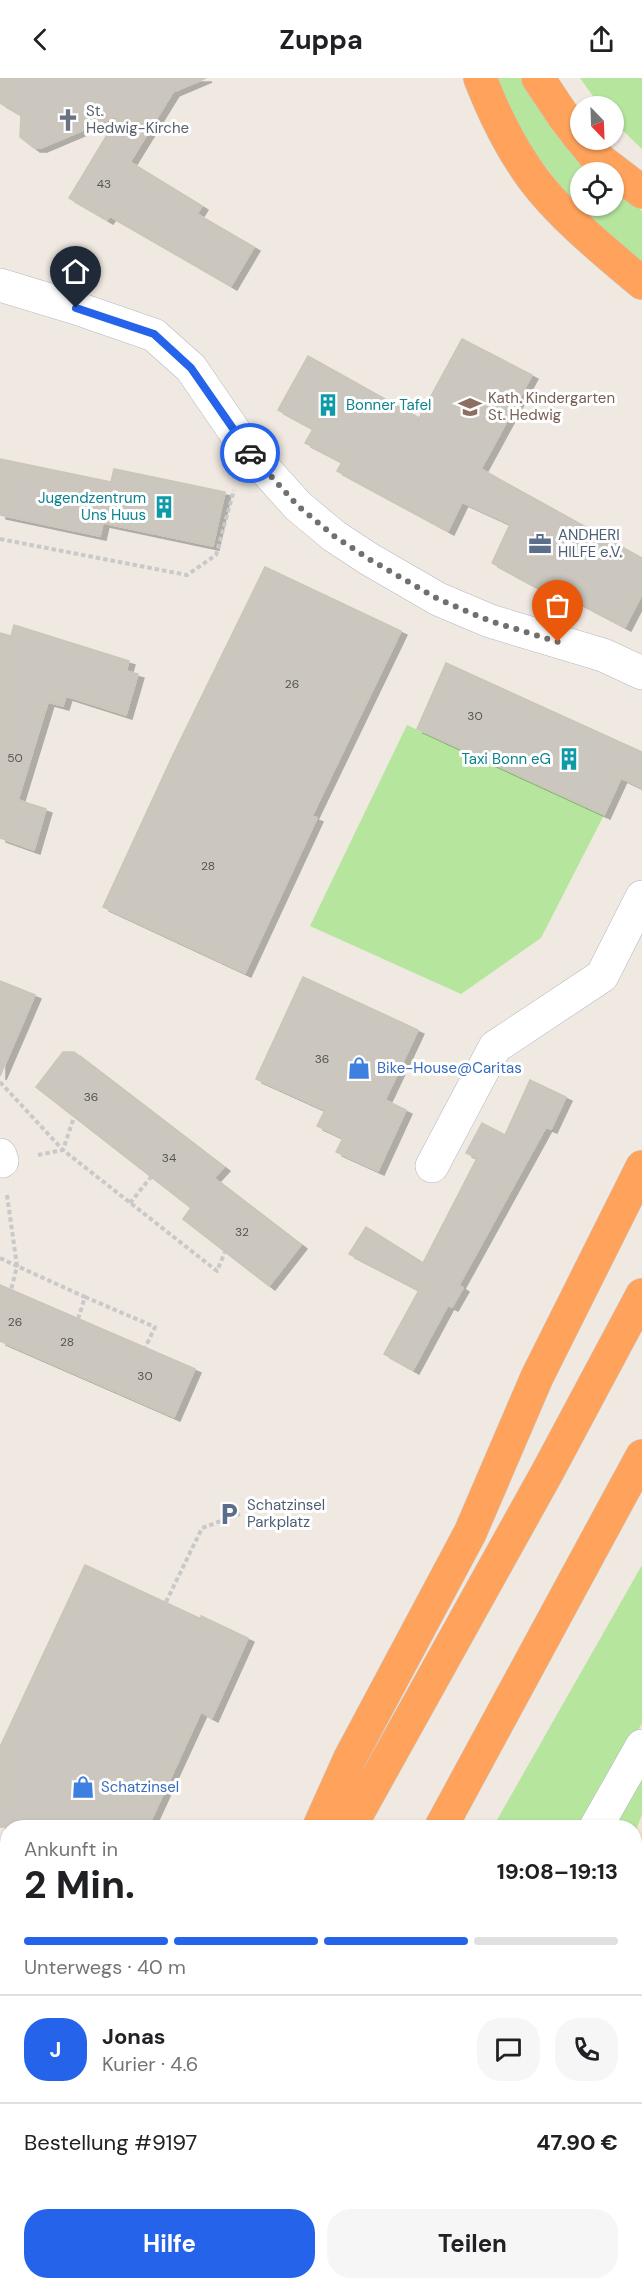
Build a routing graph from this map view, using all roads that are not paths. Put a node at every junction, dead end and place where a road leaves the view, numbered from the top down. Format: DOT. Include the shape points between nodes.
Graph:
graph roads {
  1 [pos="480,78"];
  2 [pos="538,78"];
  3 [pos="570,125"];
  4 [pos="590,150"];
  5 [pos="642,192"];
  6 [pos="642,283"];
  7 [pos="0,285"];
  8 [pos="642,673"];
  9 [pos="642,897"];
  10 [pos="432,1166"];
  11 [pos="642,1167"];
  12 [pos="642,1295"];
  13 [pos="642,1456"];
  14 [pos="642,1464"];
  15 [pos="623,1494"];
  16 [pos="642,1746"];
  17 [pos="322,1820"];
  18 [pos="354,1820"];
  19 [pos="445,1820"];
  20 [pos="600,1820"];
  1 -- 6 [label="highway" via="497,120 526,170 562,211"];
  2 -- 3 [label="highway"];
  4 -- 5 [label="highway"];
  7 -- 8 [label="street" via="154,334 191,368 245,447 298,506 334,536 438,599 490,621 603,655"];
  9 -- 10 [label="street" via="602,976 495,1047"];
  11 -- 17 [label="highway" via="537,1377 470,1533 350,1758"];
  12 -- 18 [label="highway"];
  13 -- 15 [label="highway"];
  14 -- 15 [label="highway"];
  15 -- 19 [label="highway"];
  16 -- 20 [label="street"];
}
